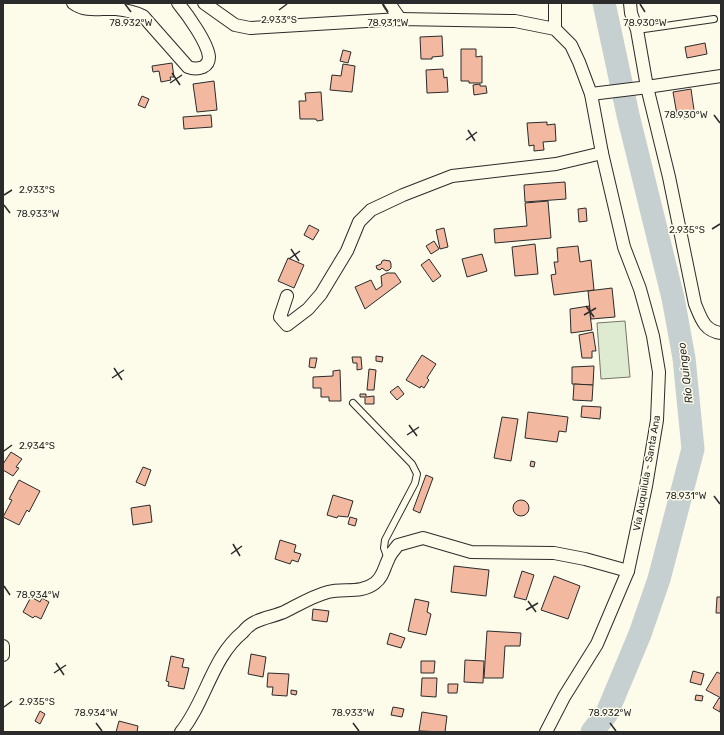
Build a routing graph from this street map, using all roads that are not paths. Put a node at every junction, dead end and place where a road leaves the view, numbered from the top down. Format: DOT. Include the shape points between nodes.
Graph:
graph roads {
  1 [pos="73,3"];
  2 [pos="178,3"];
  3 [pos="204,3"];
  4 [pos="389,3"];
  5 [pos="555,3"];
  6 [pos="630,3"];
  7 [pos="400,19"];
  8 [pos="714,19"];
  9 [pos="556,29"];
  10 [pos="638,30"];
  11 [pos="721,76"];
  12 [pos="644,88"];
  13 [pos="591,94"];
  14 [pos="602,153"];
  15 [pos="287,296"];
  16 [pos="721,333"];
  17 [pos="353,403"];
  18 [pos="388,558"];
  19 [pos="628,570"];
  20 [pos="3,646"];
  21 [pos="3,655"];
  22 [pos="181,732"];
  23 [pos="546,732"];
  1 -- 2 [label="street" via="87,10 115,9 143,16 188,67 202,68 210,58 200,34"];
  3 -- 7 [label="street" via="235,25 250,28"];
  4 -- 7 [label="street"];
  5 -- 9 [label="street"];
  6 -- 10 [label="street"];
  7 -- 9 [label="street" via="515,21"];
  8 -- 10 [label="lane"];
  9 -- 13 [label="street, Vía Auquilula - Santa Ana" via="570,45"];
  10 -- 12 [label="street"];
  11 -- 12 [label="street"];
  12 -- 13 [label="street"];
  12 -- 16 [label="street" via="669,177 695,304 702,323 709,329"];
  13 -- 14 [label="street, Vía Auquilula - Santa Ana"];
  14 -- 15 [label="street" via="556,164 452,176 403,195 371,210 359,222 347,252 321,294 308,309 287,325 280,317"];
  14 -- 19 [label="street, Vía Auquilula - Santa Ana" via="624,247 647,315 659,372 656,420 647,479"];
  17 -- 18 [label="lane" via="412,464 417,474 415,483 385,540 384,548"];
  18 -- 19 [label="street" via="398,544 423,538 471,552 554,553"];
  18 -- 22 [label="street" via="384,572 376,583 365,589 328,592 287,611 254,622 229,646 219,660 202,697"];
  19 -- 23 [label="street, Vía Auquilula - Santa Ana" via="597,644"];
  20 -- 21 [label="street"];
}
